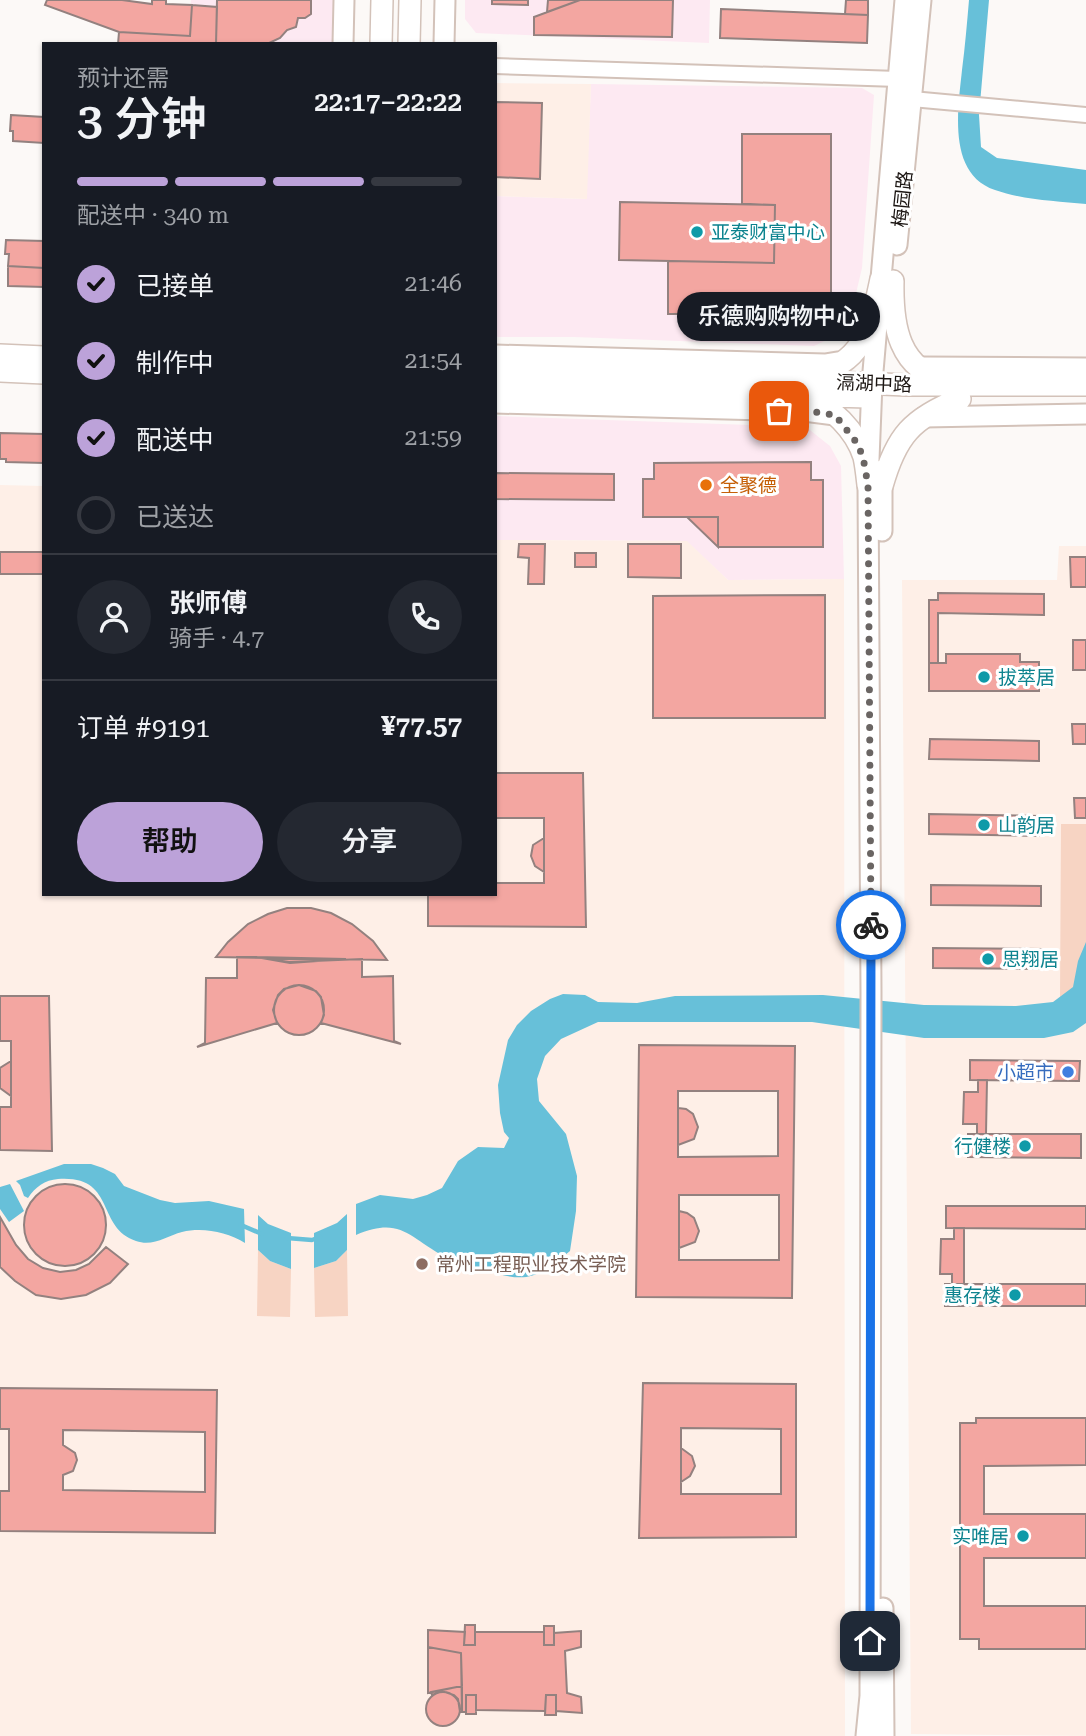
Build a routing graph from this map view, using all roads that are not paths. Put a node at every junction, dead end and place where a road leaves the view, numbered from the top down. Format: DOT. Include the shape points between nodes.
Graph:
graph roads {
  1 [pos="344,0"];
  2 [pos="382,0"];
  3 [pos="410,0"];
  4 [pos="445,0"];
  5 [pos="905,0"];
  6 [pos="921,0"];
  7 [pos="343,42"];
  8 [pos="381,42"];
  9 [pos="409,42"];
  10 [pos="444,42"];
  11 [pos="497,66"];
  12 [pos="898,79"];
  13 [pos="912,99"];
  14 [pos="1086,115"];
  15 [pos="887,280"];
  16 [pos="0,355"];
  17 [pos="497,355"];
  18 [pos="42,356"];
  19 [pos="841,362"];
  20 [pos="921,367"];
  21 [pos="497,368"];
  22 [pos="1086,368"];
  23 [pos="0,371"];
  24 [pos="42,373"];
  25 [pos="1086,385"];
  26 [pos="497,386"];
  27 [pos="785,386"];
  28 [pos="877,391"];
  29 [pos="961,392"];
  30 [pos="1086,398"];
  31 [pos="497,403"];
  32 [pos="1086,414"];
  33 [pos="835,415"];
  34 [pos="924,418"];
  35 [pos="875,485"];
  36 [pos="877,1040"];
  37 [pos="866,1736"];
  38 [pos="884,1736"];
  1 -- 7 [label="street"];
  2 -- 8 [label="main road"];
  3 -- 9 [label="main road"];
  4 -- 10 [label="street"];
  5 -- 12 [label="street, 梅园路"];
  6 -- 13 [label="street, 梅园路"];
  11 -- 12 [label="street"];
  12 -- 15 [label="street, 梅园路"];
  13 -- 14 [label="street"];
  13 -- 15 [label="street, 梅园路"];
  15 -- 19 [label="main road" via="866,337"];
  15 -- 20 [label="main road" via="896,331 909,357"];
  15 -- 28 [label="street, 梅园路"];
  16 -- 18 [label="main road"];
  17 -- 19 [label="street"];
  19 -- 27 [label="main road"];
  20 -- 22 [label="street"];
  20 -- 29 [label="main road"];
  21 -- 27 [label="main road, 滆湖中路"];
  23 -- 24 [label="main road"];
  25 -- 29 [label="main road, 滆湖中路"];
  26 -- 27 [label="main road, 滆湖中路"];
  27 -- 28 [label="main road, 滆湖中路"];
  27 -- 33 [label="main road"];
  28 -- 29 [label="main road, 滆湖中路"];
  28 -- 35 [label="street, 梅园路"];
  29 -- 30 [label="main road, 滆湖中路"];
  29 -- 34 [label="main road"];
  31 -- 33 [label="street"];
  32 -- 34 [label="street"];
  33 -- 35 [label="main road" via="857,443"];
  34 -- 35 [label="main road" via="900,438"];
  35 -- 36 [label="street, 梅园路"];
  36 -- 37 [label="street"];
  36 -- 38 [label="street"];
}
